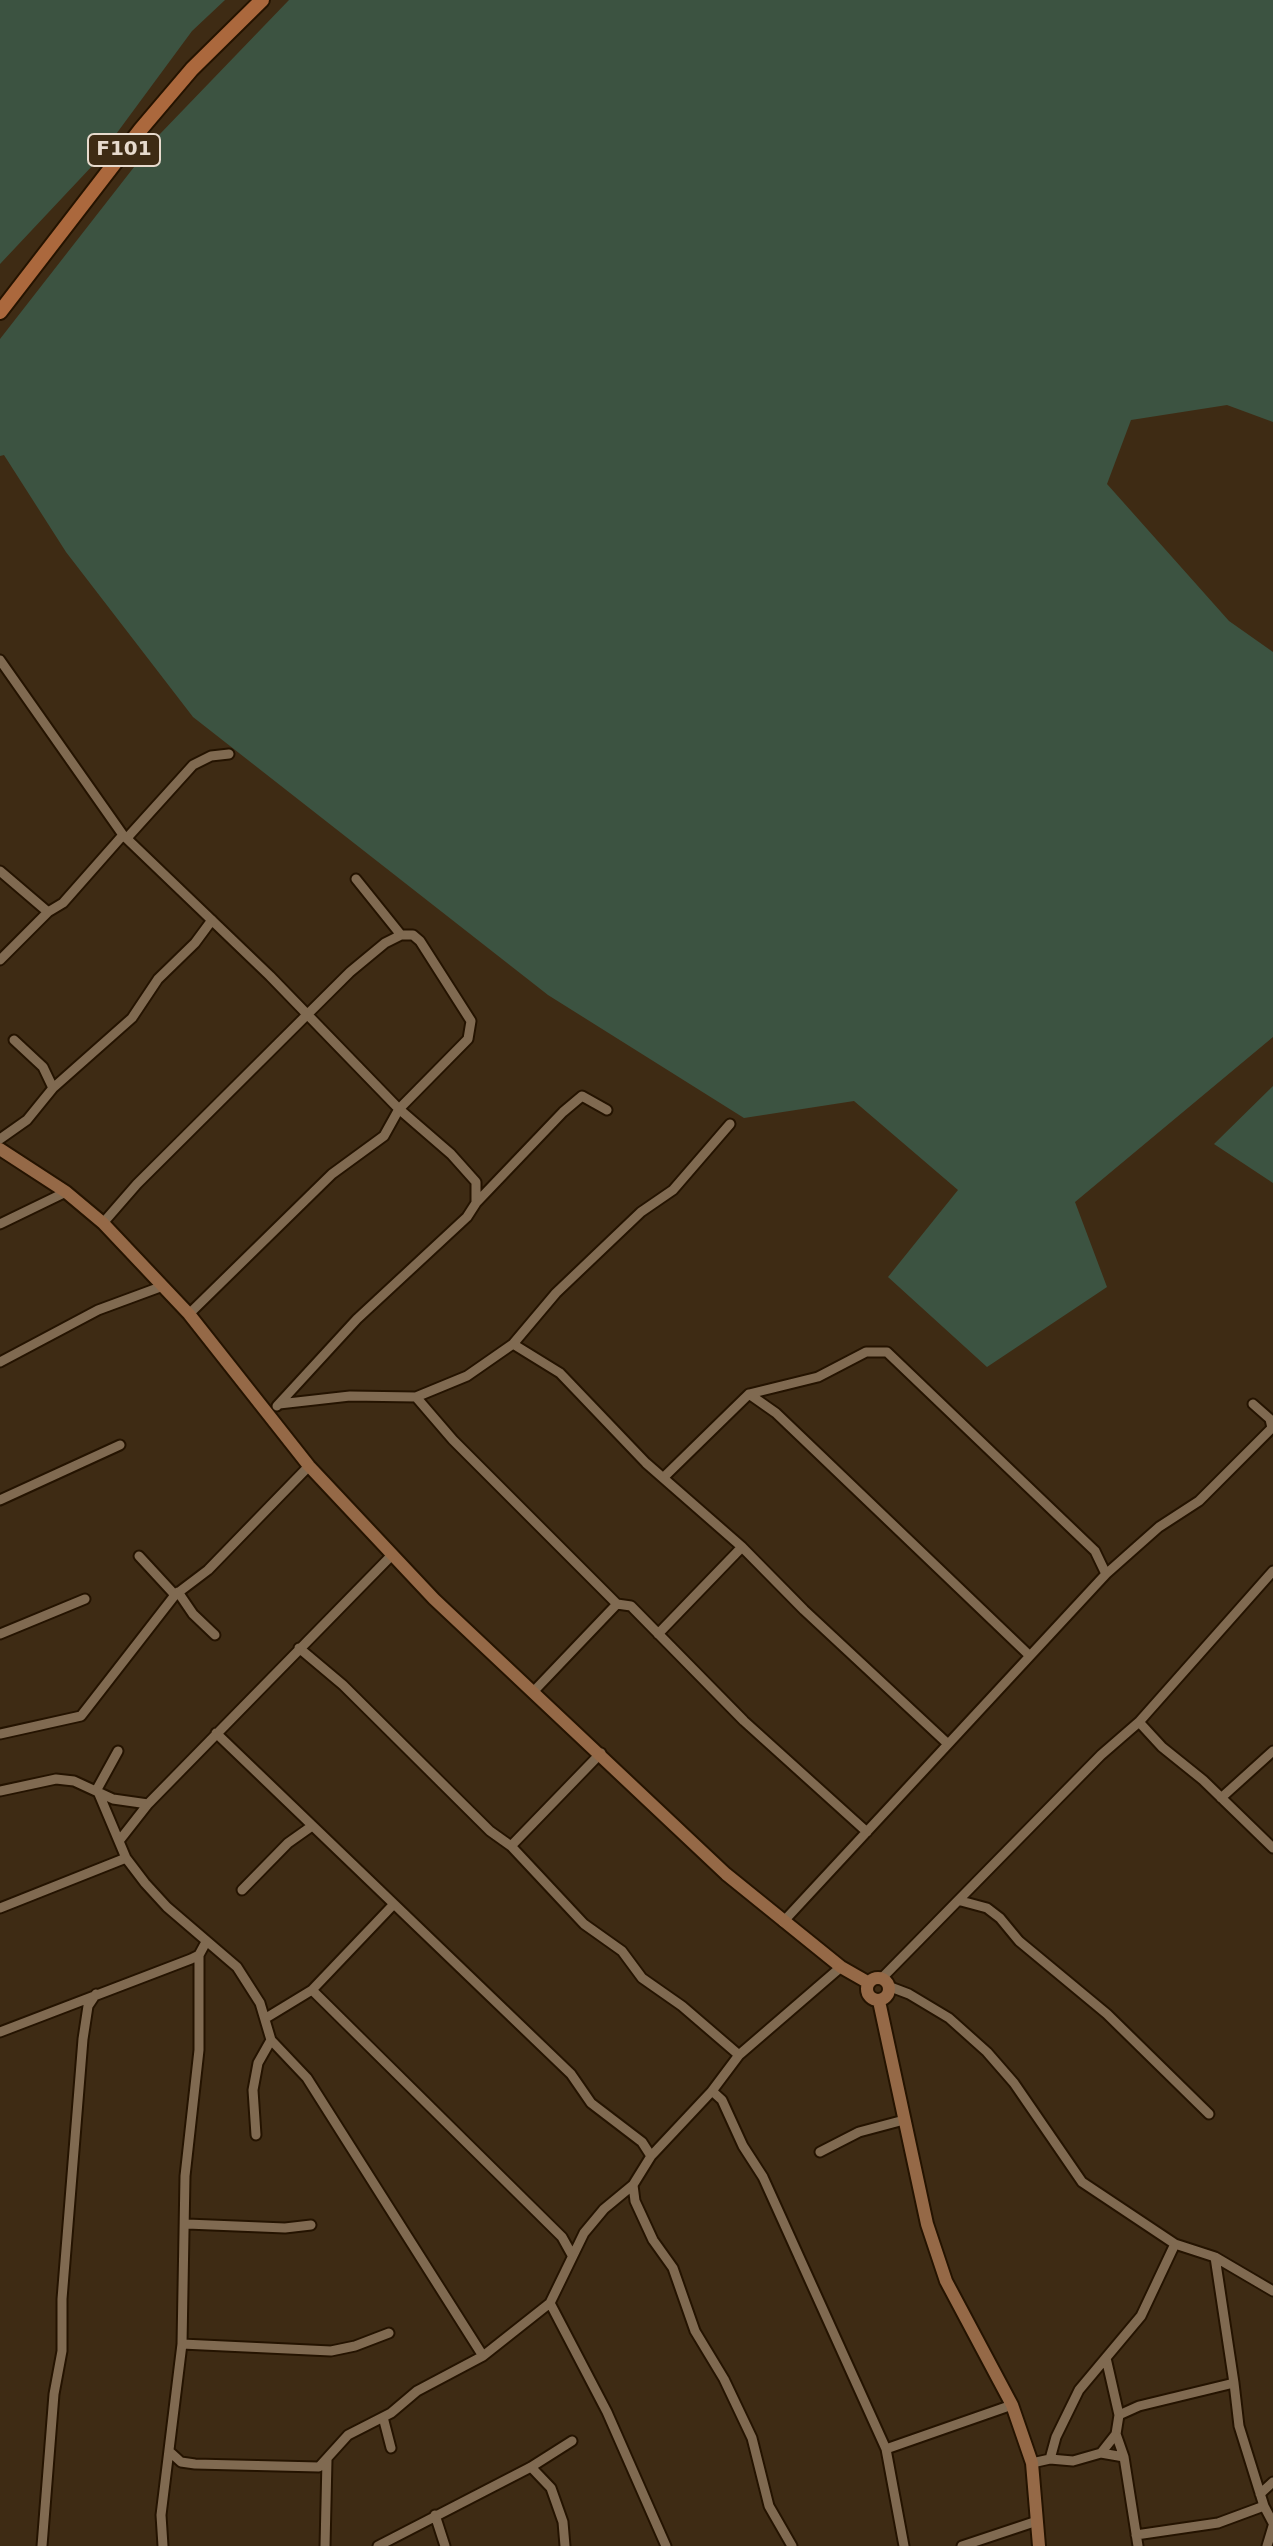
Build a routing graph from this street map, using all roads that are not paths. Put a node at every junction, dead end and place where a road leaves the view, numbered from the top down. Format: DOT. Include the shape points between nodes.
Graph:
graph roads {
  1 [pos="262,0"];
  2 [pos="0,312"];
  3 [pos="0,660"];
  4 [pos="229,754"];
  5 [pos="125,836"];
  6 [pos="0,871"];
  7 [pos="356,879"];
  8 [pos="48,912"];
  9 [pos="212,920"];
  10 [pos="401,935"];
  11 [pos="0,960"];
  12 [pos="306,1015"];
  13 [pos="14,1040"];
  14 [pos="53,1088"];
  15 [pos="399,1109"];
  16 [pos="607,1110"];
  17 [pos="730,1124"];
  18 [pos="0,1139"];
  19 [pos="0,1149"];
  20 [pos="66,1192"];
  21 [pos="476,1203"];
  22 [pos="103,1223"];
  23 [pos="0,1224"];
  24 [pos="163,1286"];
  25 [pos="189,1314"];
  26 [pos="513,1344"];
  27 [pos="0,1362"];
  28 [pos="749,1394"];
  29 [pos="416,1397"];
  30 [pos="279,1404"];
  31 [pos="1253,1404"];
  32 [pos="267,1413"];
  33 [pos="120,1445"];
  34 [pos="309,1466"];
  35 [pos="665,1476"];
  36 [pos="0,1500"];
  37 [pos="742,1547"];
  38 [pos="139,1556"];
  39 [pos="390,1557"];
  40 [pos="1273,1571"];
  41 [pos="1106,1574"];
  42 [pos="176,1593"];
  43 [pos="85,1599"];
  44 [pos="617,1604"];
  45 [pos="0,1634"];
  46 [pos="658,1634"];
  47 [pos="215,1635"];
  48 [pos="299,1648"];
  49 [pos="1030,1656"];
  50 [pos="533,1692"];
  51 [pos="1139,1722"];
  52 [pos="216,1733"];
  53 [pos="0,1734"];
  54 [pos="948,1744"];
  55 [pos="118,1751"];
  56 [pos="1273,1751"];
  57 [pos="601,1753"];
  58 [pos="0,1791"];
  59 [pos="97,1792"];
  60 [pos="1221,1798"];
  61 [pos="148,1804"];
  62 [pos="312,1826"];
  63 [pos="867,1832"];
  64 [pos="119,1841"];
  65 [pos="511,1846"];
  66 [pos="1273,1848"];
  67 [pos="126,1858"];
  68 [pos="242,1890"];
  69 [pos="961,1901"];
  70 [pos="393,1905"];
  71 [pos="0,1908"];
  72 [pos="783,1922"];
  73 [pos="206,1942"];
  74 [pos="199,1955"];
  75 [pos="841,1967"];
  76 [pos="879,1982"];
  77 [pos="312,1990"];
  78 [pos="96,1994"];
  79 [pos="879,2001"];
  80 [pos="266,2018"];
  81 [pos="0,2032"];
  82 [pos="271,2040"];
  83 [pos="739,2055"];
  84 [pos="712,2091"];
  85 [pos="1209,2114"];
  86 [pos="904,2120"];
  87 [pos="256,2135"];
  88 [pos="820,2152"];
  89 [pos="651,2156"];
  90 [pos="633,2185"];
  91 [pos="187,2224"];
  92 [pos="311,2225"];
  93 [pos="1175,2244"];
  94 [pos="572,2255"];
  95 [pos="1215,2257"];
  96 [pos="1273,2291"];
  97 [pos="550,2303"];
  98 [pos="389,2333"];
  99 [pos="182,2344"];
  100 [pos="483,2356"];
  101 [pos="1106,2358"];
  102 [pos="1234,2383"];
  103 [pos="1012,2405"];
  104 [pos="1119,2415"];
  105 [pos="383,2417"];
  106 [pos="1116,2434"];
  107 [pos="572,2441"];
  108 [pos="391,2448"];
  109 [pos="886,2449"];
  110 [pos="170,2452"];
  111 [pos="1101,2453"];
  112 [pos="1124,2457"];
  113 [pos="1050,2459"];
  114 [pos="327,2460"];
  115 [pos="1032,2463"];
  116 [pos="531,2467"];
  117 [pos="1273,2482"];
  118 [pos="1260,2501"];
  119 [pos="435,2515"];
  120 [pos="1037,2521"];
  121 [pos="1273,2524"];
  122 [pos="1136,2535"];
  123 [pos="901,2545"];
  124 [pos="42,2546"];
  125 [pos="163,2546"];
  126 [pos="325,2546"];
  127 [pos="378,2546"];
  128 [pos="445,2546"];
  129 [pos="565,2546"];
  130 [pos="666,2546"];
  131 [pos="792,2546"];
  132 [pos="962,2546"];
  133 [pos="1039,2546"];
  134 [pos="1138,2546"];
  135 [pos="1267,2546"];
  1 -- 2 [label="main road, F101" via="151,117"];
  3 -- 5 [label="street"];
  4 -- 5 [label="street" via="193,765"];
  5 -- 8 [label="street" via="63,903"];
  5 -- 9 [label="street"];
  6 -- 8 [label="street"];
  7 -- 10 [label="street"];
  8 -- 11 [label="street"];
  9 -- 12 [label="street"];
  9 -- 14 [label="street" via="158,979 132,1018"];
  10 -- 12 [label="street" via="370,955"];
  10 -- 15 [label="street" via="420,941 471,1021 468,1039"];
  12 -- 15 [label="street"];
  12 -- 22 [label="street"];
  13 -- 14 [label="street" via="43,1067"];
  14 -- 18 [label="street" via="36,1111"];
  15 -- 21 [label="street" via="472,1175"];
  15 -- 25 [label="street" via="384,1136 332,1174"];
  16 -- 21 [label="street" via="582,1096"];
  17 -- 26 [label="street" via="673,1190 641,1212 556,1293"];
  19 -- 20 [label="street"];
  20 -- 22 [label="street"];
  20 -- 23 [label="street"];
  21 -- 30 [label="street"];
  22 -- 24 [label="street"];
  24 -- 25 [label="street"];
  24 -- 27 [label="street" via="98,1310"];
  25 -- 32 [label="street"];
  26 -- 29 [label="street" via="467,1376"];
  26 -- 35 [label="street" via="560,1373 604,1422"];
  28 -- 35 [label="street"];
  28 -- 41 [label="street" via="818,1377 866,1352 887,1352 1095,1551"];
  28 -- 49 [label="street" via="776,1413"];
  29 -- 30 [label="street" via="350,1396"];
  29 -- 44 [label="street"];
  30 -- 32 [label="street"];
  31 -- 41 [label="street" via="1270,1419 1272,1428 1199,1501 1159,1527"];
  32 -- 34 [label="street"];
  33 -- 36 [label="street"];
  34 -- 39 [label="street"];
  34 -- 42 [label="street" via="208,1570"];
  35 -- 37 [label="street"];
  37 -- 46 [label="street"];
  37 -- 54 [label="street"];
  38 -- 42 [label="street"];
  39 -- 48 [label="street"];
  39 -- 50 [label="street"];
  40 -- 51 [label="street"];
  41 -- 49 [label="street"];
  42 -- 47 [label="street"];
  42 -- 53 [label="street" via="81,1716"];
  43 -- 45 [label="street"];
  44 -- 46 [label="street" via="631,1606"];
  44 -- 50 [label="street"];
  46 -- 63 [label="street" via="744,1721"];
  48 -- 52 [label="street"];
  48 -- 65 [label="street"];
  49 -- 54 [label="street"];
  50 -- 57 [label="street"];
  51 -- 60 [label="street"];
  51 -- 69 [label="street"];
  52 -- 61 [label="street"];
  52 -- 62 [label="street"];
  54 -- 63 [label="street"];
  55 -- 59 [label="street"];
  56 -- 60 [label="street"];
  57 -- 65 [label="street"];
  57 -- 72 [label="street"];
  58 -- 59 [label="street" via="56,1779"];
  59 -- 61 [label="street"];
  59 -- 64 [label="street"];
  60 -- 66 [label="street"];
  61 -- 64 [label="street"];
  62 -- 68 [label="street"];
  62 -- 70 [label="street"];
  63 -- 72 [label="street"];
  64 -- 67 [label="street"];
  65 -- 83 [label="street" via="584,1924 622,1951 642,1978"];
  67 -- 71 [label="street"];
  67 -- 73 [label="street" via="167,1907"];
  69 -- 76 [label="street"];
  69 -- 85 [label="street" via="1000,1918"];
  70 -- 77 [label="street"];
  70 -- 89 [label="street"];
  72 -- 75 [label="street"];
  73 -- 74 [label="street"];
  73 -- 80 [label="street" via="237,1967"];
  74 -- 78 [label="street"];
  74 -- 91 [label="street" via="199,2050 185,2176"];
  75 -- 76 [label="street"];
  75 -- 83 [label="street"];
  76 -- 79 [label="street" via="887,1994"];
  76 -- 79 [label="street" via="869,1996"];
  76 -- 93 [label="street" via="949,2018 1014,2083 1082,2182"];
  77 -- 80 [label="street"];
  77 -- 94 [label="street" via="562,2237"];
  78 -- 81 [label="street"];
  78 -- 124 [label="street" via="88,2006 83,2039 62,2351"];
  79 -- 86 [label="street"];
  80 -- 82 [label="street"];
  82 -- 87 [label="street" via="258,2063 253,2090"];
  82 -- 100 [label="street" via="307,2078"];
  83 -- 84 [label="street"];
  84 -- 89 [label="street"];
  84 -- 109 [label="street" via="722,2100 763,2177"];
  86 -- 88 [label="street" via="859,2132"];
  86 -- 103 [label="street" via="946,2281"];
  89 -- 90 [label="street"];
  90 -- 94 [label="street" via="594,2220"];
  90 -- 131 [label="street" via="635,2201 673,2268 695,2331 752,2438 769,2506"];
  91 -- 92 [label="street"];
  91 -- 99 [label="street"];
  93 -- 95 [label="street"];
  93 -- 101 [label="street" via="1141,2316"];
  94 -- 97 [label="street"];
  95 -- 96 [label="street"];
  95 -- 102 [label="street"];
  97 -- 100 [label="street"];
  97 -- 130 [label="street" via="607,2412"];
  98 -- 99 [label="street" via="331,2351"];
  99 -- 110 [label="street"];
  100 -- 105 [label="street" via="417,2391"];
  101 -- 104 [label="street"];
  101 -- 113 [label="street" via="1079,2390"];
  102 -- 104 [label="street"];
  102 -- 118 [label="street" via="1239,2426"];
  103 -- 109 [label="street"];
  103 -- 115 [label="street"];
  104 -- 106 [label="street"];
  105 -- 108 [label="street"];
  105 -- 114 [label="street" via="348,2435"];
  106 -- 111 [label="street"];
  106 -- 112 [label="street"];
  107 -- 116 [label="street"];
  109 -- 123 [label="street"];
  110 -- 114 [label="street" via="181,2462 271,2468 312,2469"];
  110 -- 125 [label="street" via="161,2515"];
  111 -- 112 [label="street"];
  111 -- 113 [label="street" via="1073,2461"];
  112 -- 122 [label="street"];
  113 -- 115 [label="street"];
  114 -- 126 [label="street"];
  115 -- 120 [label="street"];
  116 -- 119 [label="street"];
  116 -- 129 [label="street" via="551,2488"];
  117 -- 118 [label="street"];
  118 -- 121 [label="street"];
  118 -- 122 [label="street" via="1218,2523"];
  119 -- 127 [label="street"];
  119 -- 128 [label="street"];
  120 -- 132 [label="street"];
  120 -- 133 [label="street"];
  121 -- 135 [label="street"];
  122 -- 134 [label="street"];
}
